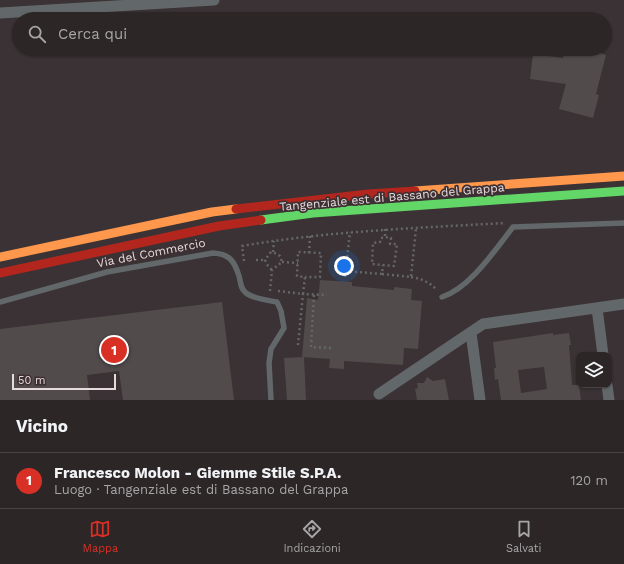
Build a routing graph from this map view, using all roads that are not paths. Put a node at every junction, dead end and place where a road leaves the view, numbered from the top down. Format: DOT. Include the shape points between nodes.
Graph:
graph roads {
  1 [pos="214,0"];
  2 [pos="84,4"];
  3 [pos="0,13"];
  4 [pos="624,176"];
  5 [pos="624,191"];
  6 [pos="624,223"];
  7 [pos="0,257"];
  8 [pos="0,273"];
  9 [pos="441,295"];
  10 [pos="0,302"];
  11 [pos="624,304"];
  12 [pos="597,308"];
  13 [pos="471,333"];
  14 [pos="603,352"];
  15 [pos="607,388"];
  16 [pos="378,394"];
  17 [pos="271,400"];
  18 [pos="480,400"];
  19 [pos="609,400"];
  1 -- 2 [label="street"];
  2 -- 3 [label="street"];
  4 -- 7 [label="highway, Tangenziale est di Bassano del Grappa" via="368,194 212,212"];
  5 -- 8 [label="highway, Tangenziale est di Bassano del Grappa" via="312,213 218,226"];
  6 -- 9 [label="lane" via="513,227 462,287 452,294"];
  10 -- 17 [label="lane, Via del Commercio" via="107,272 213,253 224,254 232,262 239,276 240,286 247,294 277,302 281,311 284,328 271,349 269,363"];
  11 -- 12 [label="street"];
  12 -- 13 [label="street" via="483,324"];
  12 -- 14 [label="street"];
  13 -- 16 [label="street"];
  13 -- 18 [label="street"];
  15 -- 19 [label="street"];
}
